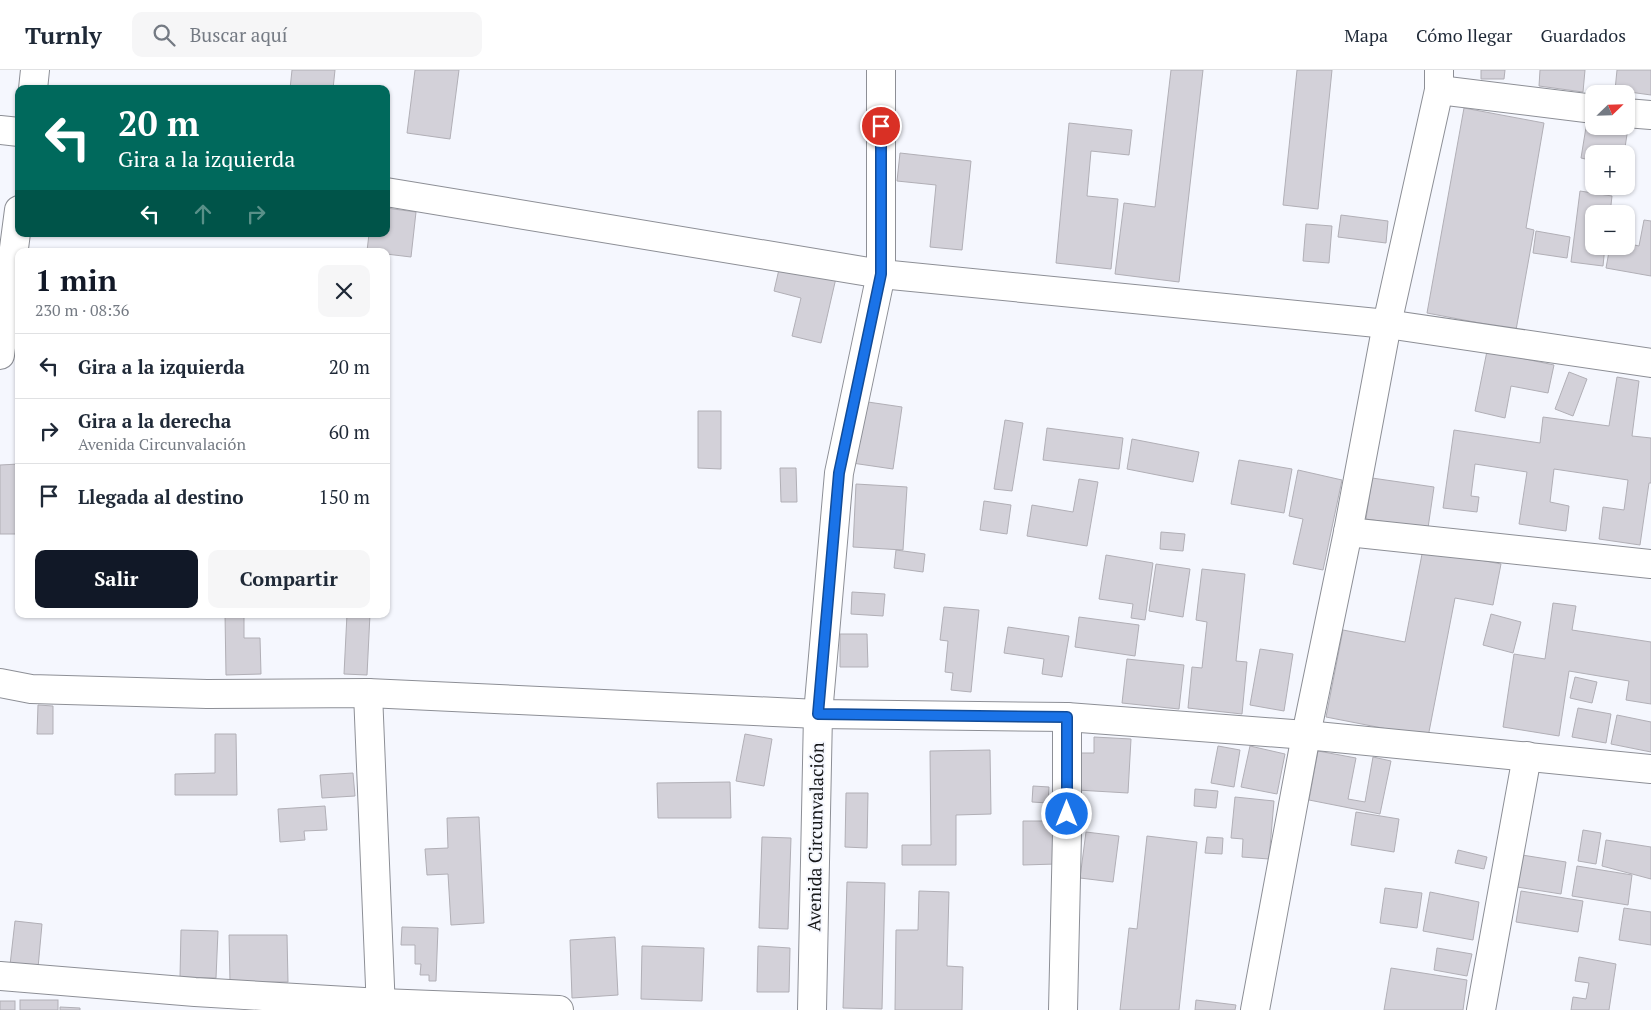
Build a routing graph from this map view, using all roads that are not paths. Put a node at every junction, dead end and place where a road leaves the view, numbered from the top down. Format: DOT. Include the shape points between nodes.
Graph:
graph roads {
  1 [pos="35,70"];
  2 [pos="880,70"];
  3 [pos="1439,80"];
  4 [pos="33,85"];
  5 [pos="1585,107"];
  6 [pos="1635,113"];
  7 [pos="1651,116"];
  8 [pos="0,130"];
  9 [pos="15,132"];
  10 [pos="390,193"];
  11 [pos="15,237"];
  12 [pos="881,274"];
  13 [pos="1387,324"];
  14 [pos="0,355"];
  15 [pos="1651,363"];
  16 [pos="1348,532"];
  17 [pos="1651,564"];
  18 [pos="0,683"];
  19 [pos="368,693"];
  20 [pos="818,714"];
  21 [pos="1067,717"];
  22 [pos="1306,735"];
  23 [pos="1527,756"];
  24 [pos="1651,769"];
  25 [pos="0,976"];
  26 [pos="381,1006"];
  27 [pos="559,1010"];
  28 [pos="812,1010"];
  29 [pos="1063,1010"];
  30 [pos="1255,1010"];
  31 [pos="1481,1010"];
  1 -- 4 [label="street"];
  2 -- 12 [label="street, Avenida Circunvalación"];
  3 -- 5 [label="street"];
  3 -- 13 [label="street"];
  6 -- 7 [label="street"];
  8 -- 9 [label="street"];
  10 -- 12 [label="street"];
  11 -- 14 [label="street"];
  12 -- 13 [label="street"];
  12 -- 20 [label="street, Avenida Circunvalación" via="839,473"];
  13 -- 15 [label="street"];
  13 -- 16 [label="street"];
  16 -- 17 [label="street"];
  16 -- 22 [label="street"];
  18 -- 19 [label="street" via="31,689 207,694"];
  19 -- 20 [label="street"];
  19 -- 26 [label="street"];
  20 -- 21 [label="street"];
  20 -- 28 [label="street, Avenida Circunvalación"];
  21 -- 22 [label="street"];
  21 -- 29 [label="street"];
  22 -- 23 [label="street"];
  22 -- 30 [label="street"];
  23 -- 24 [label="street"];
  23 -- 31 [label="street"];
  25 -- 26 [label="street"];
  26 -- 27 [label="street"];
}
